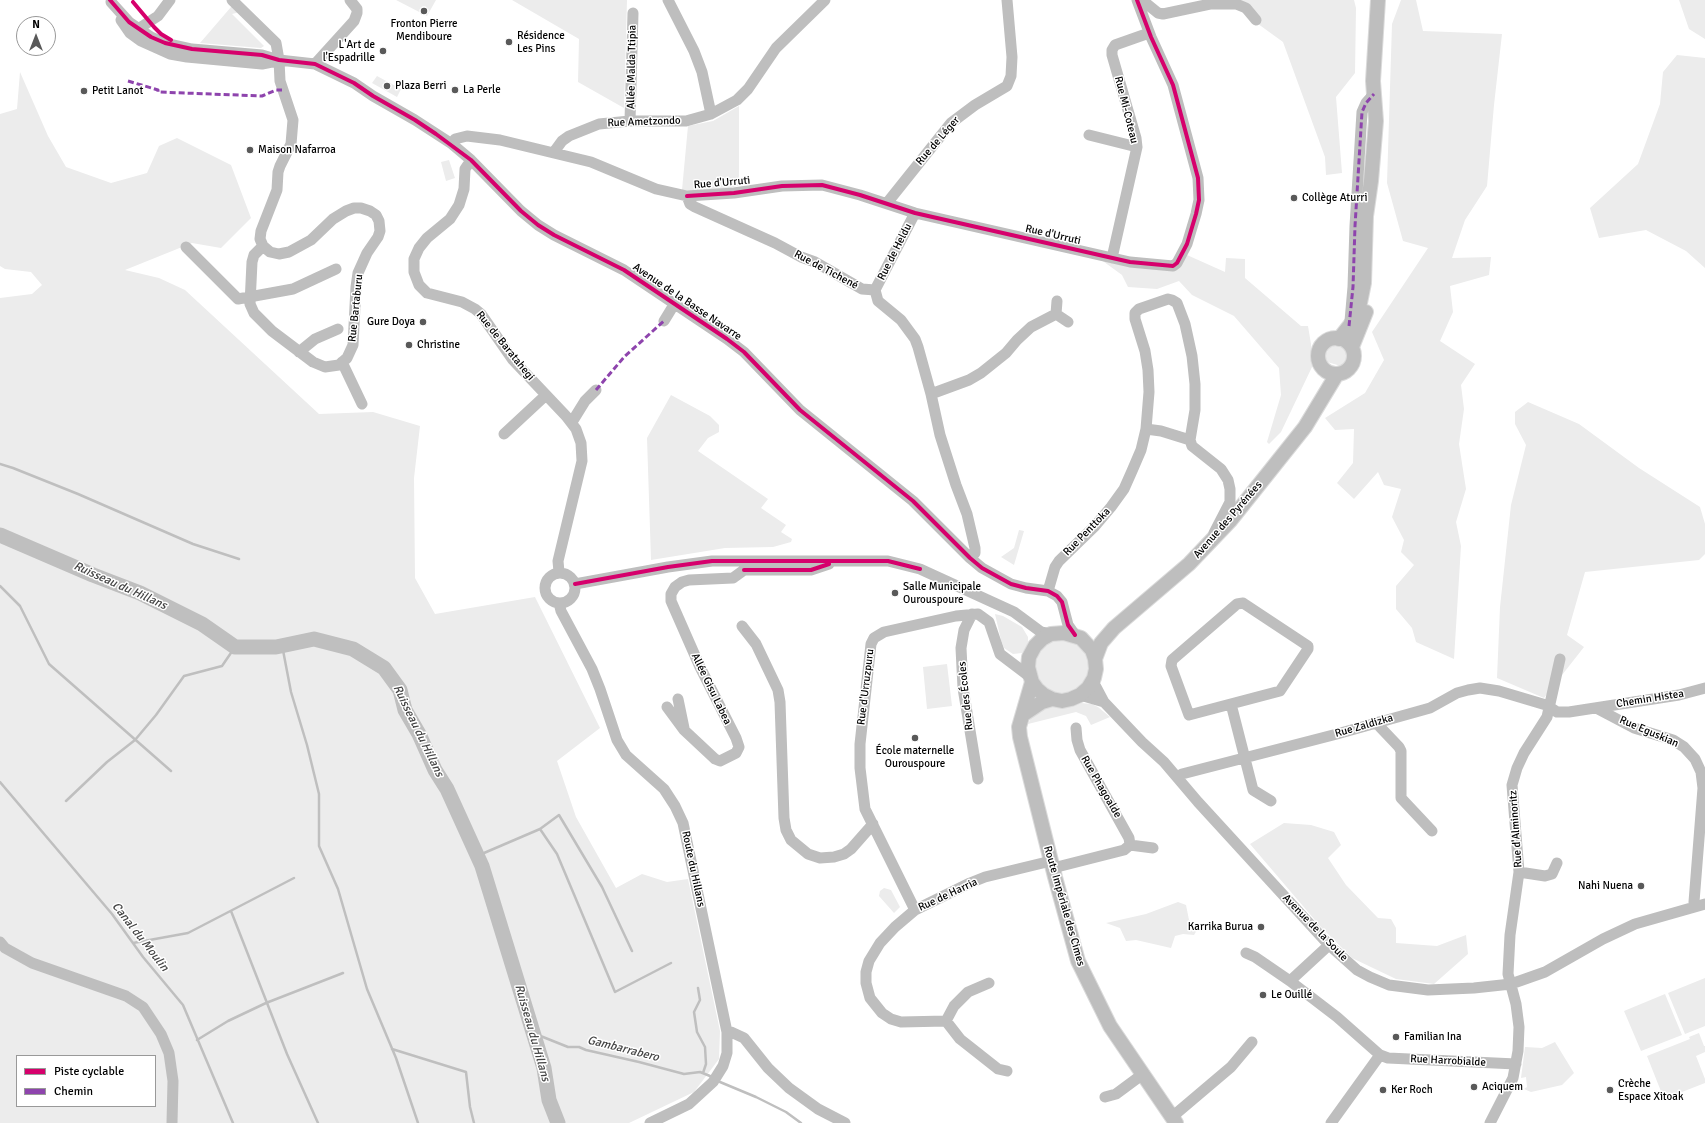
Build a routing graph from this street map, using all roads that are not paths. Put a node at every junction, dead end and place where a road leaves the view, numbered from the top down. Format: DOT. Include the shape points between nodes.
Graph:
graph roads {
  1 [pos="170,0"];
  2 [pos="232,0"];
  3 [pos="350,0"];
  4 [pos="668,0"];
  5 [pos="825,0"];
  6 [pos="1007,0"];
  7 [pos="1137,0"];
  8 [pos="1142,0"];
  9 [pos="1378,0"];
  10 [pos="113,5"];
  11 [pos="633,13"];
  12 [pos="1256,20"];
  13 [pos="140,29"];
  14 [pos="1149,33"];
  15 [pos="141,41"];
  16 [pos="279,60"];
  17 [pos="315,64"];
  18 [pos="1374,94"];
  19 [pos="711,114"];
  20 [pos="630,121"];
  21 [pos="1089,135"];
  22 [pos="452,144"];
  23 [pos="1137,147"];
  24 [pos="554,152"];
  25 [pos="471,160"];
  26 [pos="1371,181"];
  27 [pos="688,196"];
  28 [pos="887,203"];
  29 [pos="915,213"];
  30 [pos="263,246"];
  31 [pos="186,247"];
  32 [pos="1112,258"];
  33 [pos="336,269"];
  34 [pos="876,292"];
  35 [pos="251,297"];
  36 [pos="675,303"];
  37 [pos="664,321"];
  38 [pos="1068,322"];
  39 [pos="1349,326"];
  40 [pos="338,329"];
  41 [pos="1339,339"];
  42 [pos="1352,347"];
  43 [pos="299,352"];
  44 [pos="342,362"];
  45 [pos="1323,368"];
  46 [pos="1337,374"];
  47 [pos="596,390"];
  48 [pos="931,394"];
  49 [pos="546,395"];
  50 [pos="1322,395"];
  51 [pos="362,404"];
  52 [pos="572,422"];
  53 [pos="1146,429"];
  54 [pos="504,434"];
  55 [pos="1190,440"];
  56 [pos="1207,546"];
  57 [pos="970,558"];
  58 [pos="739,560"];
  59 [pos="836,561"];
  60 [pos="559,572"];
  61 [pos="728,579"];
  62 [pos="575,584"];
  63 [pos="1048,591"];
  64 [pos="560,607"];
  65 [pos="1064,612"];
  66 [pos="972,614"];
  67 [pos="1030,625"];
  68 [pos="742,626"];
  69 [pos="1114,628"];
  70 [pos="1052,634"];
  71 [pos="1080,638"];
  72 [pos="1032,652"];
  73 [pos="1005,658"];
  74 [pos="1095,659"];
  75 [pos="1560,659"];
  76 [pos="1094,678"];
  77 [pos="1030,679"];
  78 [pos="1705,688"];
  79 [pos="1080,695"];
  80 [pos="678,699"];
  81 [pos="1052,699"];
  82 [pos="1104,702"];
  83 [pos="1231,704"];
  84 [pos="667,707"];
  85 [pos="1549,707"];
  86 [pos="1596,708"];
  87 [pos="1024,714"];
  88 [pos="1379,722"];
  89 [pos="1076,728"];
  90 [pos="684,730"];
  91 [pos="1244,758"];
  92 [pos="1178,778"];
  93 [pos="978,779"];
  94 [pos="1271,801"];
  95 [pos="872,824"];
  96 [pos="1432,831"];
  97 [pos="1130,845"];
  98 [pos="1153,848"];
  99 [pos="1558,863"];
  100 [pos="1052,865"];
  101 [pos="1519,872"];
  102 [pos="1700,905"];
  103 [pos="915,910"];
  104 [pos="0,942"];
  105 [pos="1329,945"];
  106 [pos="1246,953"];
  107 [pos="1290,981"];
  108 [pos="989,983"];
  109 [pos="1511,984"];
  110 [pos="946,1021"];
  111 [pos="727,1032"];
  112 [pos="1252,1042"];
  113 [pos="1380,1055"];
  114 [pos="1516,1064"];
  115 [pos="1007,1071"];
  116 [pos="1143,1074"];
  117 [pos="1105,1097"];
  118 [pos="1174,1120"];
  119 [pos="172,1123"];
  120 [pos="650,1123"];
  121 [pos="845,1123"];
  122 [pos="1331,1123"];
  123 [pos="1490,1123"];
  1 -- 13 [label="street" via="158,16"];
  2 -- 16 [label="street" via="276,43"];
  3 -- 17 [label="street" via="357,9 354,21"];
  4 -- 19 [label="street" via="702,72"];
  5 -- 19 [label="street, Rue Ametzondo" via="776,48 748,89 737,100"];
  6 -- 28 [label="street, Rue de Léger" via="1012,57 1010,81 1002,90 975,105 951,123"];
  7 -- 14 [label="street"];
  8 -- 12 [label="street" via="1163,14 1210,4 1236,4 1246,8"];
  9 -- 18 [label="main road" via="1373,67"];
  10 -- 13 [label="street, Avenue de la Basse Navarre" via="129,22"];
  10 -- 15 [label="street, Avenue de la Basse Navarre" via="130,32"];
  11 -- 20 [label="street, Allée Malda Ttipia"];
  13 -- 15 [label="street"];
  13 -- 16 [label="street, Avenue de la Basse Navarre" via="165,44 178,47 262,55"];
  14 -- 23 [label="street, Rue Mi-Coteau" via="1115,45 1112,50"];
  14 -- 32 [label="street, Rue d'Urruti" via="1173,85 1198,178 1199,200 1186,244 1173,266"];
  15 -- 16 [label="street, Avenue de la Basse Navarre" via="170,54 187,57 262,64"];
  16 -- 17 [label="street, Avenue de la Basse Navarre"];
  16 -- 30 [label="street" via="280,81 293,120 293,132 291,144 278,172 277,190 261,230 260,239"];
  17 -- 22 [label="street, Avenue de la Basse Navarre" via="354,83"];
  18 -- 26 [label="main road" via="1376,121"];
  18 -- 39 [label="street" via="1362,112"];
  19 -- 20 [label="street, Rue Ametzondo" via="686,121"];
  20 -- 24 [label="street, Rue Ametzondo" via="599,124 569,136"];
  21 -- 23 [label="street"];
  22 -- 24 [label="street" via="459,137 470,136"];
  22 -- 25 [label="street, Avenue de la Basse Navarre"];
  23 -- 32 [label="street, Rue Mi-Coteau"];
  24 -- 27 [label="street" via="591,162 656,189"];
  25 -- 36 [label="street, Avenue de la Basse Navarre" via="538,225 624,270"];
  25 -- 49 [label="street, Rue de Baratahegi" via="466,166 464,189 459,205 450,219 428,238 416,254 416,279 427,293 469,305 481,314 513,360"];
  26 -- 39 [label="main road" via="1366,216 1362,296 1359,308"];
  26 -- 42 [label="main road" via="1374,204 1372,284 1365,314"];
  27 -- 28 [label="street, Rue d'Urruti" via="734,194 782,186 822,186"];
  27 -- 34 [label="street, Rue de Tichené" via="690,204 695,207 815,262 862,289"];
  28 -- 29 [label="street, Rue d'Urruti"];
  29 -- 32 [label="street, Rue d'Urruti"];
  29 -- 34 [label="street, Rue de Heldu"];
  30 -- 35 [label="street" via="254,255 252,262"];
  30 -- 44 [label="street, Rue Bartaburu" via="270,252 289,252 311,240 333,219 346,211 360,208 376,215 380,231 358,274 352,345 347,358"];
  31 -- 35 [label="street" via="238,299"];
  33 -- 35 [label="street" via="293,288"];
  34 -- 48 [label="street" via="878,301 901,320 915,339"];
  35 -- 43 [label="street" via="250,304 254,313"];
  36 -- 37 [label="street"];
  36 -- 57 [label="street, Avenue de la Basse Navarre" via="744,352 800,410 913,501"];
  38 -- 48 [label="street" via="1056,306 981,373"];
  39 -- 41 [label="main road"];
  40 -- 43 [label="street" via="315,339"];
  41 -- 42 [label="main road"];
  41 -- 45 [label="main road" via="1330,339 1321,347 1319,358"];
  42 -- 46 [label="main road" via="1352,364 1346,371"];
  43 -- 44 [label="street" via="319,366 333,367"];
  44 -- 51 [label="street"];
  45 -- 46 [label="main road"];
  45 -- 50 [label="main road, Avenue des Pyrénées"];
  46 -- 50 [label="main road, Avenue des Pyrénées"];
  47 -- 52 [label="street" via="585,401"];
  48 -- 57 [label="street" via="940,435 975,544 975,553"];
  49 -- 52 [label="street, Rue de Baratahegi"];
  49 -- 54 [label="street"];
  50 -- 56 [label="main road, Avenue des Pyrénées" via="1311,418 1296,439"];
  52 -- 60 [label="street, Rue de Baratahegi" via="582,443 582,461 558,561"];
  53 -- 55 [label="street" via="1161,430"];
  53 -- 55 [label="street, Rue Penttoka" via="1149,413 1148,370 1135,313 1139,309 1168,299 1177,303 1192,356 1195,410"];
  53 -- 63 [label="street, Rue Penttoka" via="1141,450 1124,489 1095,526 1059,561"];
  55 -- 56 [label="street" via="1192,446 1225,474 1230,489 1230,502"];
  56 -- 69 [label="main road, Avenue des Pyrénées" via="1155,595"];
  57 -- 63 [label="street, Avenue de la Basse Navarre" via="991,574 1011,584"];
  58 -- 59 [label="street"];
  58 -- 61 [label="street"];
  58 -- 62 [label="street" via="695,562"];
  59 -- 61 [label="street, Allée Gisu Labea" via="811,570 744,570"];
  59 -- 67 [label="street" via="888,562 920,569 1014,612"];
  60 -- 62 [label="street" via="566,573"];
  60 -- 64 [label="street" via="549,578 545,588 550,598"];
  61 -- 90 [label="street, Allée Gisu Labea" via="682,582 671,594 671,602 739,747 736,753 720,762"];
  62 -- 64 [label="street" via="576,590"];
  63 -- 65 [label="street" via="1062,602"];
  64 -- 111 [label="street, Route du Hillans" via="598,683 617,740 626,755 664,789 683,823"];
  65 -- 70 [label="street" via="1060,624"];
  65 -- 71 [label="street" via="1068,626"];
  66 -- 73 [label="street" via="978,614 989,622 997,648"];
  66 -- 93 [label="street, Rue des Écoles" via="964,630 961,648 964,688"];
  66 -- 95 [label="street, Rue d'Urruzpuru" via="884,632 874,638 871,644 861,721 860,759 866,809"];
  67 -- 70 [label="street" via="1041,632"];
  67 -- 72 [label="street"];
  68 -- 95 [label="street" via="756,644 778,690 784,818 791,840 808,854 820,858 834,858 852,849"];
  69 -- 71 [label="main road, Avenue des Pyrénées"];
  69 -- 74 [label="main road, Avenue des Pyrénées" via="1101,643"];
  70 -- 71 [label="main road" via="1064,633"];
  70 -- 72 [label="main road" via="1042,639"];
  71 -- 74 [label="main road" via="1092,650"];
  72 -- 73 [label="street" via="1016,661"];
  72 -- 77 [label="main road" via="1028,667"];
  73 -- 77 [label="street"];
  74 -- 76 [label="main road"];
  75 -- 85 [label="street, Rue d'Alminoritz"];
  76 -- 79 [label="main road"];
  76 -- 82 [label="street, Avenue de la Soule"];
  77 -- 81 [label="main road" via="1037,690"];
  77 -- 87 [label="main road, Route Impériale des Cimes"];
  78 -- 86 [label="street, Chemin Histea" via="1679,695"];
  79 -- 81 [label="main road" via="1062,701"];
  79 -- 82 [label="street, Avenue de la Soule"];
  80 -- 90 [label="street"];
  81 -- 87 [label="main road" via="1042,702"];
  82 -- 92 [label="street, Avenue de la Soule"];
  83 -- 83 [label="street" via="1280,691 1308,649 1308,646 1243,603 1237,604 1172,660 1171,666 1189,715"];
  83 -- 91 [label="street"];
  84 -- 90 [label="street, Allée Gisu Labea"];
  85 -- 86 [label="street" via="1557,712"];
  85 -- 88 [label="street, Rue Zaldizka" via="1499,691 1480,688 1457,693 1430,708"];
  85 -- 101 [label="street, Rue d'Alminoritz" via="1547,717 1524,753 1512,785"];
  86 -- 102 [label="street, Rue Eguskian" via="1634,728 1673,740 1695,759 1701,772 1703,788 1694,896"];
  87 -- 100 [label="main road, Route Impériale des Cimes" via="1019,727 1020,737"];
  88 -- 91 [label="street, Rue Zaldizka"];
  88 -- 96 [label="street" via="1380,727 1402,751 1401,798"];
  89 -- 97 [label="street, Rue Phagoalde" via="1080,750 1129,838"];
  91 -- 92 [label="street, Rue Zaldizka" via="1182,774"];
  91 -- 94 [label="street" via="1253,790"];
  92 -- 105 [label="street, Avenue de la Soule"];
  95 -- 103 [label="street, Rue d'Urruzpuru"];
  97 -- 98 [label="street"];
  97 -- 100 [label="street" via="1124,850"];
  99 -- 101 [label="street" via="1552,874 1545,876"];
  100 -- 103 [label="street, Rue de Harria" via="985,877"];
  100 -- 116 [label="main road, Route Impériale des Cimes" via="1076,953 1086,978 1110,1026"];
  101 -- 109 [label="street, Rue d'Alminoritz" via="1510,935 1508,974"];
  102 -- 109 [label="street, Avenue de la Soule" via="1635,924 1545,972"];
  103 -- 110 [label="street, Rue de Harria" via="880,943 869,961 866,972 867,990 873,1004 891,1019 910,1023"];
  104 -- 119 [label="street" via="5,948 32,963 126,996 143,1007 161,1034 169,1053 173,1081"];
  105 -- 107 [label="street"];
  105 -- 109 [label="street, Avenue de la Soule" via="1357,970 1388,985 1435,990"];
  106 -- 107 [label="street"];
  107 -- 113 [label="street"];
  108 -- 110 [label="street" via="968,992 954,1006"];
  109 -- 114 [label="street, Rue d'Alminoritz" via="1518,1027"];
  110 -- 115 [label="street" via="960,1039 998,1069"];
  111 -- 120 [label="street, Route du Hillans" via="727,1053 715,1079 689,1104"];
  111 -- 121 [label="street" via="744,1038 768,1068 789,1088 818,1109"];
  112 -- 118 [label="street" via="1231,1067"];
  113 -- 114 [label="street, Rue Harrobialde" via="1388,1058"];
  113 -- 122 [label="street"];
  114 -- 123 [label="street, Rue d'Alminoritz" via="1513,1078"];
  116 -- 117 [label="street" via="1122,1090"];
  116 -- 118 [label="main road, Route Impériale des Cimes"];
}
